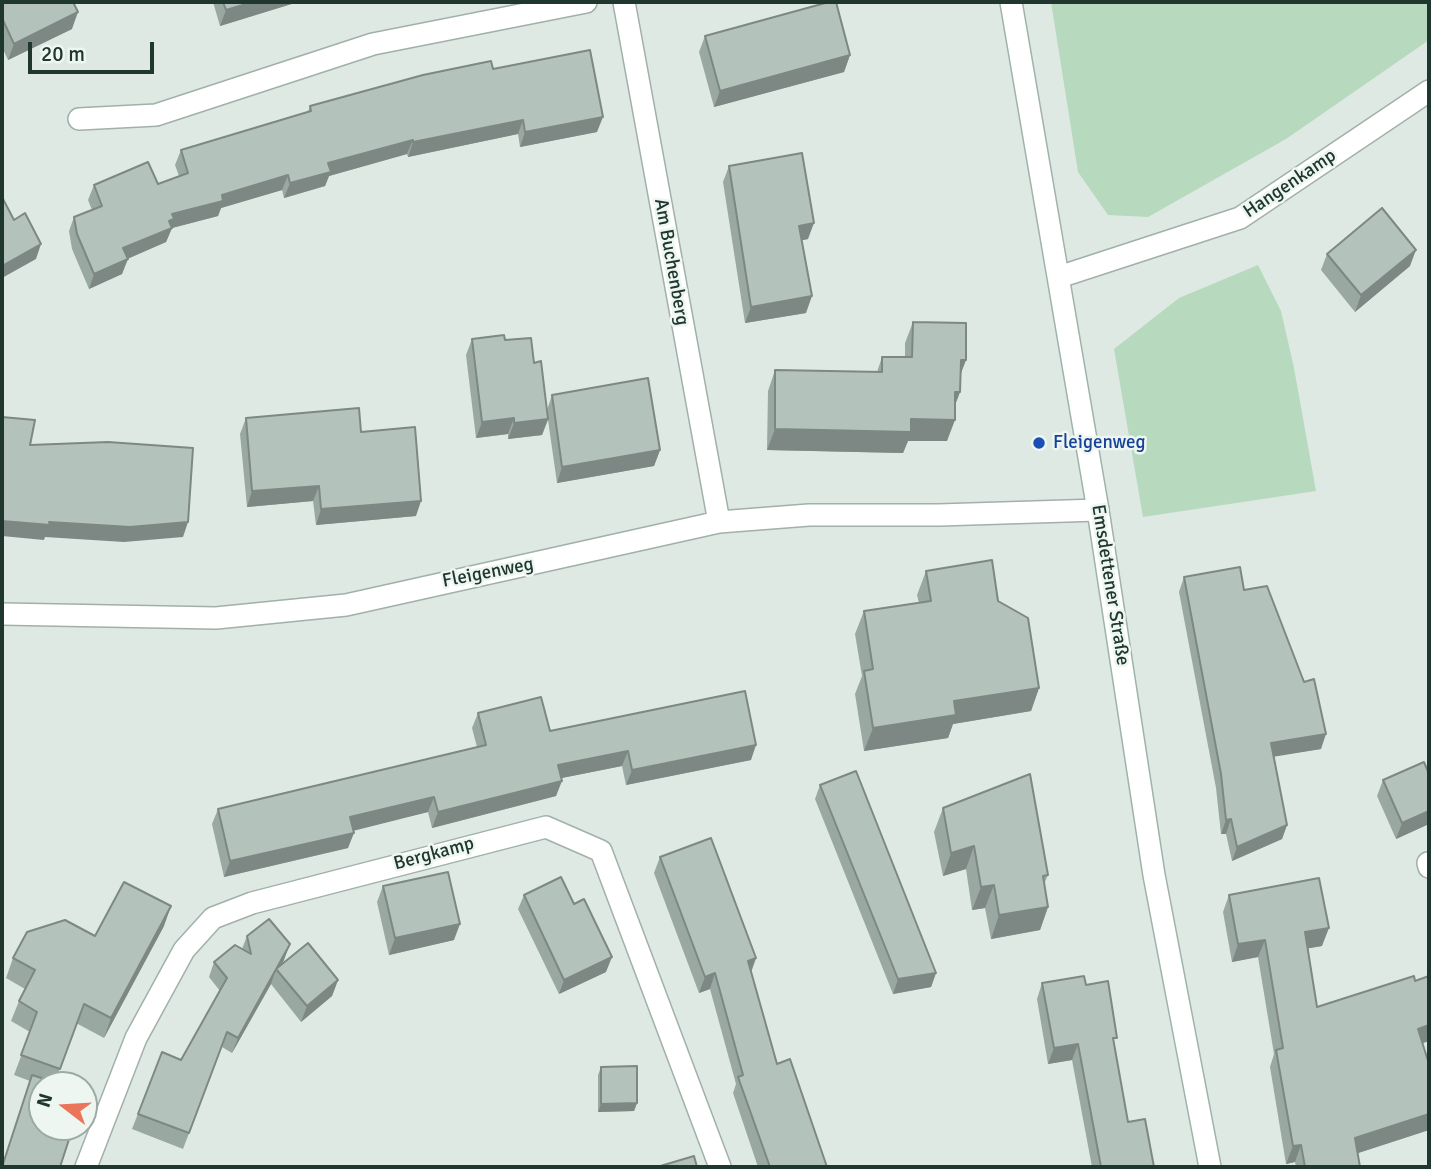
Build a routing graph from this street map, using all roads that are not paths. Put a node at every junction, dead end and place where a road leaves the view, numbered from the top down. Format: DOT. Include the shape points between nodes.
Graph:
graph roads {
  1 [pos="586,2"];
  2 [pos="624,2"];
  3 [pos="1011,2"];
  4 [pos="1429,91"];
  5 [pos="79,119"];
  6 [pos="1059,277"];
  7 [pos="1098,510"];
  8 [pos="719,522"];
  9 [pos="2,614"];
  10 [pos="86,1167"];
  11 [pos="720,1167"];
  12 [pos="1210,1167"];
  1 -- 5 [label="street" via="373,44 156,115"];
  2 -- 8 [label="street, Am Buchenberg"];
  3 -- 6 [label="street, Emsdettener Straße"];
  4 -- 6 [label="street, Hangenkamp" via="1240,218"];
  6 -- 7 [label="street, Emsdettener Straße"];
  7 -- 8 [label="street, Fleigenweg" via="809,515"];
  7 -- 12 [label="street, Emsdettener Straße" via="1154,875"];
  8 -- 9 [label="street, Fleigenweg" via="346,605 216,618"];
  10 -- 11 [label="street, Bergkamp" via="136,1038 184,950 213,918 252,903 546,827 601,851"];
}
